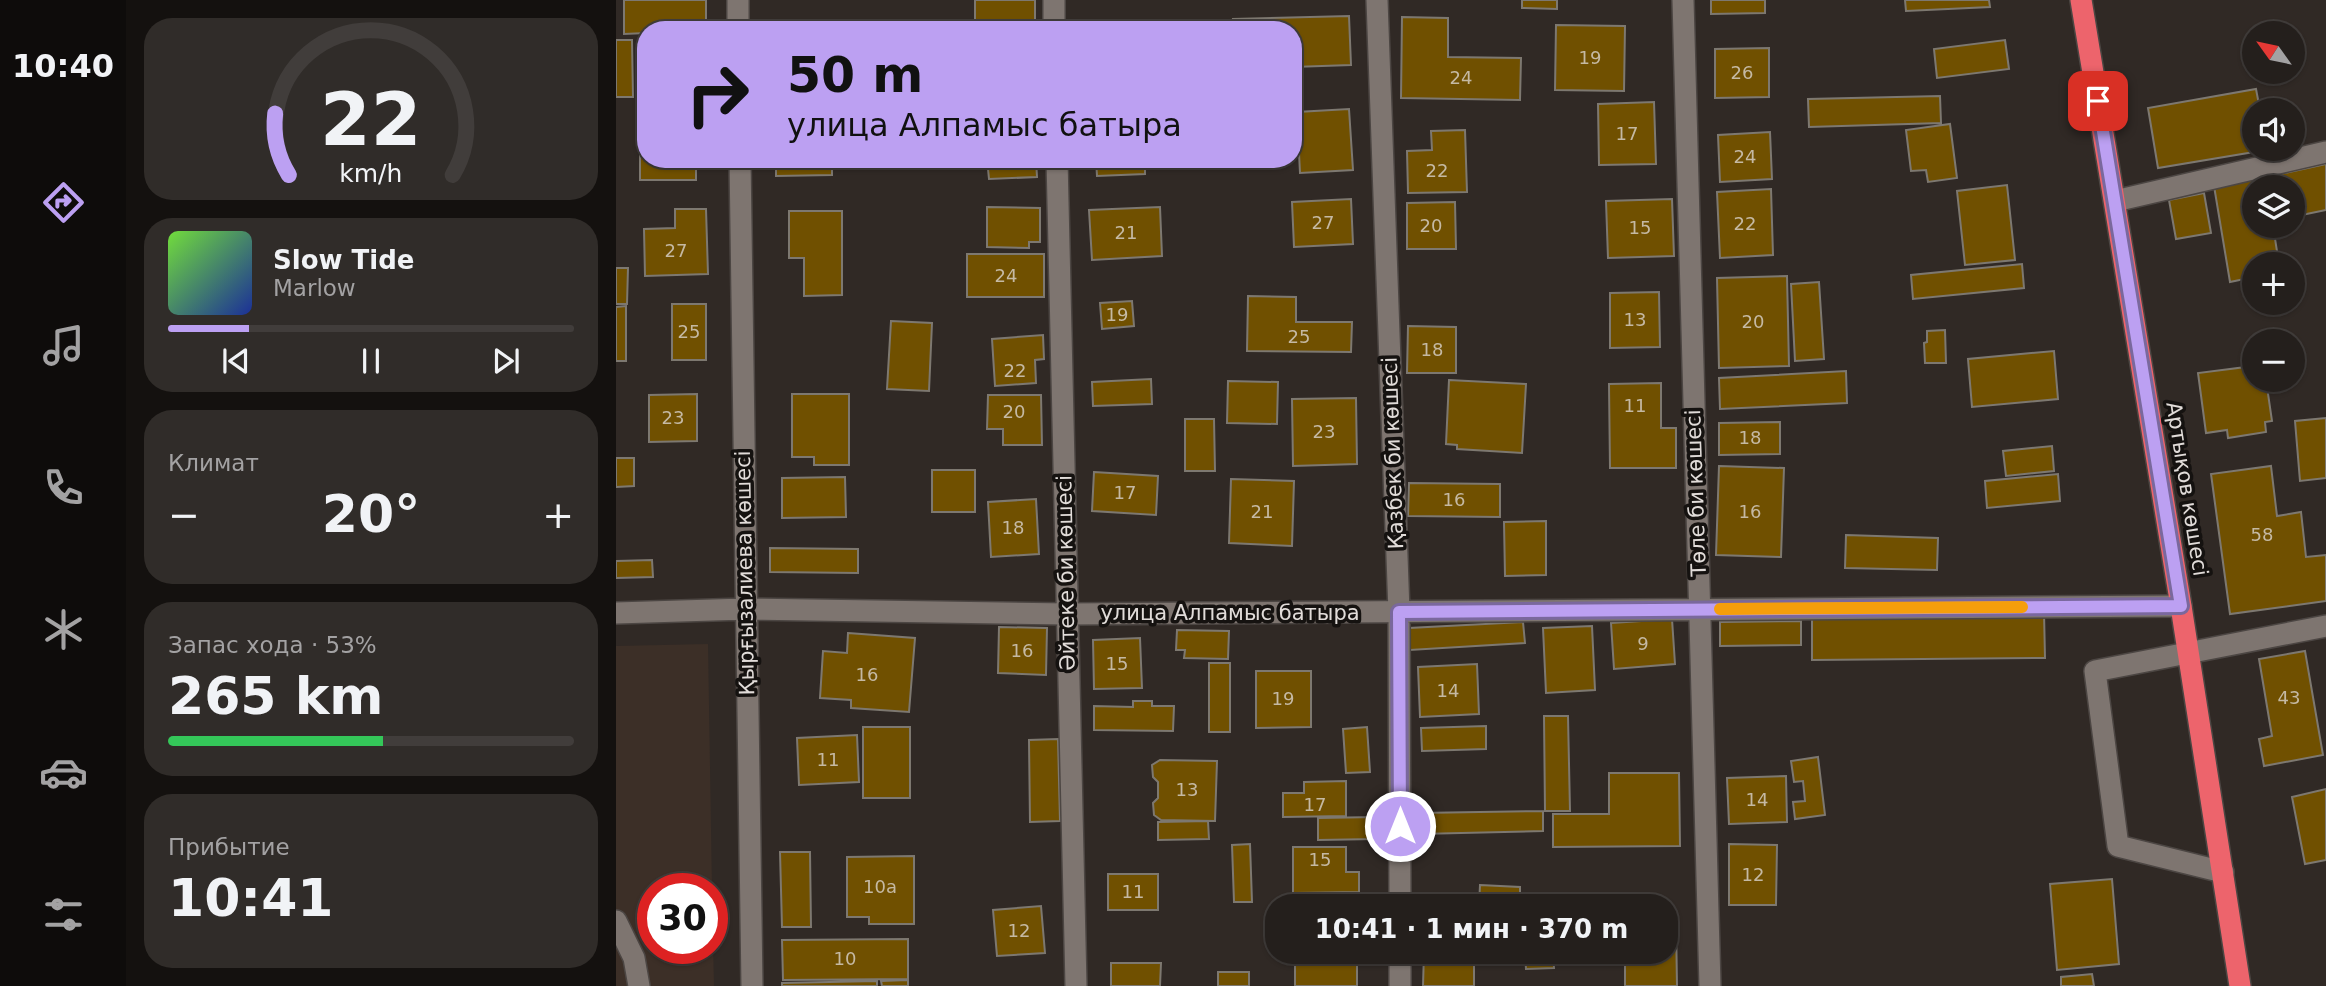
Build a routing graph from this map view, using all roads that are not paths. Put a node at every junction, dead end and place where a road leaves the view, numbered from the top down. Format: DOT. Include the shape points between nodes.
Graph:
graph roads {
  1 [pos="738,0"];
  2 [pos="1054,0"];
  3 [pos="1377,0"];
  4 [pos="1683,0"];
  5 [pos="2081,0"];
  6 [pos="738,21"];
  7 [pos="1054,21"];
  8 [pos="2326,152"];
  9 [pos="740,168"];
  10 [pos="1057,168"];
  11 [pos="2115,201"];
  12 [pos="2181,606"];
  13 [pos="1699,609"];
  14 [pos="745,610"];
  15 [pos="1399,612"];
  16 [pos="616,613"];
  17 [pos="1067,614"];
  18 [pos="2326,626"];
  19 [pos="2187,652"];
  20 [pos="2223,872"];
  21 [pos="1400,894"];
  22 [pos="616,921"];
  23 [pos="1400,964"];
  24 [pos="639,986"];
  25 [pos="752,986"];
  26 [pos="1076,986"];
  27 [pos="1400,986"];
  28 [pos="1710,986"];
  29 [pos="2240,986"];
  1 -- 6 [label="street"];
  2 -- 7 [label="street"];
  3 -- 15 [label="street, Қазбек би көшесі"];
  4 -- 13 [label="street, Төле би көшесі"];
  5 -- 11 [label="highway, Артықов көшесі"];
  8 -- 11 [label="street"];
  9 -- 14 [label="street, Қырғызалиева көшесі"];
  10 -- 17 [label="street, Әйтеке би көшесі"];
  11 -- 12 [label="highway, Артықов көшесі"];
  12 -- 13 [label="street, улица Алпамыс батыра"];
  12 -- 19 [label="highway, Артықов көшесі"];
  13 -- 15 [label="street, улица Алпамыс батыра"];
  13 -- 28 [label="street, Төле би көшесі"];
  14 -- 16 [label="street, улица Алпамыс батыра"];
  14 -- 17 [label="street, улица Алпамыс батыра"];
  14 -- 25 [label="street, Қырғызалиева көшесі"];
  15 -- 17 [label="street, улица Алпамыс батыра"];
  15 -- 21 [label="street, Қазбек би көшесі"];
  17 -- 26 [label="street, Әйтеке би көшесі"];
  18 -- 19 [label="street"];
  19 -- 20 [label="highway, Артықов көшесі"];
  19 -- 20 [label="street" via="2095,671 2118,846"];
  20 -- 29 [label="highway, Артықов көшесі"];
  22 -- 24 [label="street" via="634,958"];
  23 -- 27 [label="street"];
}
